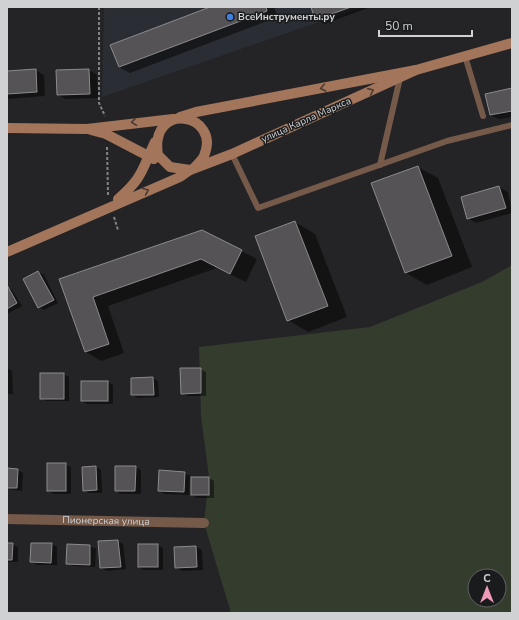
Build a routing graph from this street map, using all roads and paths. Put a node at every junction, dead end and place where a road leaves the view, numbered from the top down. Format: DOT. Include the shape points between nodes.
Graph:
graph roads {
  1 [pos="99,7"];
  2 [pos="512,43"];
  3 [pos="465,56"];
  4 [pos="416,70"];
  5 [pos="400,78"];
  6 [pos="483,116"];
  7 [pos="106,117"];
  8 [pos="176,118"];
  9 [pos="512,125"];
  10 [pos="7,128"];
  11 [pos="87,129"];
  12 [pos="157,137"];
  13 [pos="107,142"];
  14 [pos="232,154"];
  15 [pos="149,156"];
  16 [pos="163,162"];
  17 [pos="380,165"];
  18 [pos="192,169"];
  19 [pos="110,205"];
  20 [pos="118,230"];
  21 [pos="7,252"];
  22 [pos="7,519"];
  23 [pos="204,523"];
  1 -- 7 [label="path" via="99,103"];
  2 -- 3 [label="main road"];
  3 -- 4 [label="main road"];
  3 -- 6 [label="lane"];
  4 -- 5 [label="main road, улица Карла Маркса"];
  4 -- 8 [label="main road, one-way"];
  14 -- 5 [label="main road, улица Карла Маркса, one-way"];
  5 -- 17 [label="lane"];
  8 -- 11 [label="main road, one-way"];
  8 -- 12 [label="main road" via="162,126"];
  8 -- 18 [label="main road" via="190,119 198,123 206,138 204,157"];
  9 -- 17 [label="lane" via="447,141"];
  10 -- 11 [label="main road"];
  11 -- 15 [label="main road" via="106,134"];
  12 -- 15 [label="main road, улица Карла Маркса"];
  12 -- 16 [label="main road" via="158,155"];
  13 -- 19 [label="path"];
  14 -- 17 [label="lane" via="258,208"];
  14 -- 18 [label="main road, улица Карла Маркса"];
  15 -- 16 [label="main road"];
  15 -- 19 [label="main road, улица Карла Маркса" via="133,186"];
  16 -- 18 [label="main road" via="170,167"];
  19 -- 18 [label="main road, улица Карла Маркса, one-way"];
  19 -- 20 [label="path"];
  19 -- 21 [label="main road, улица Карла Маркса"];
  22 -- 23 [label="street, Пионерская улица"];
}
